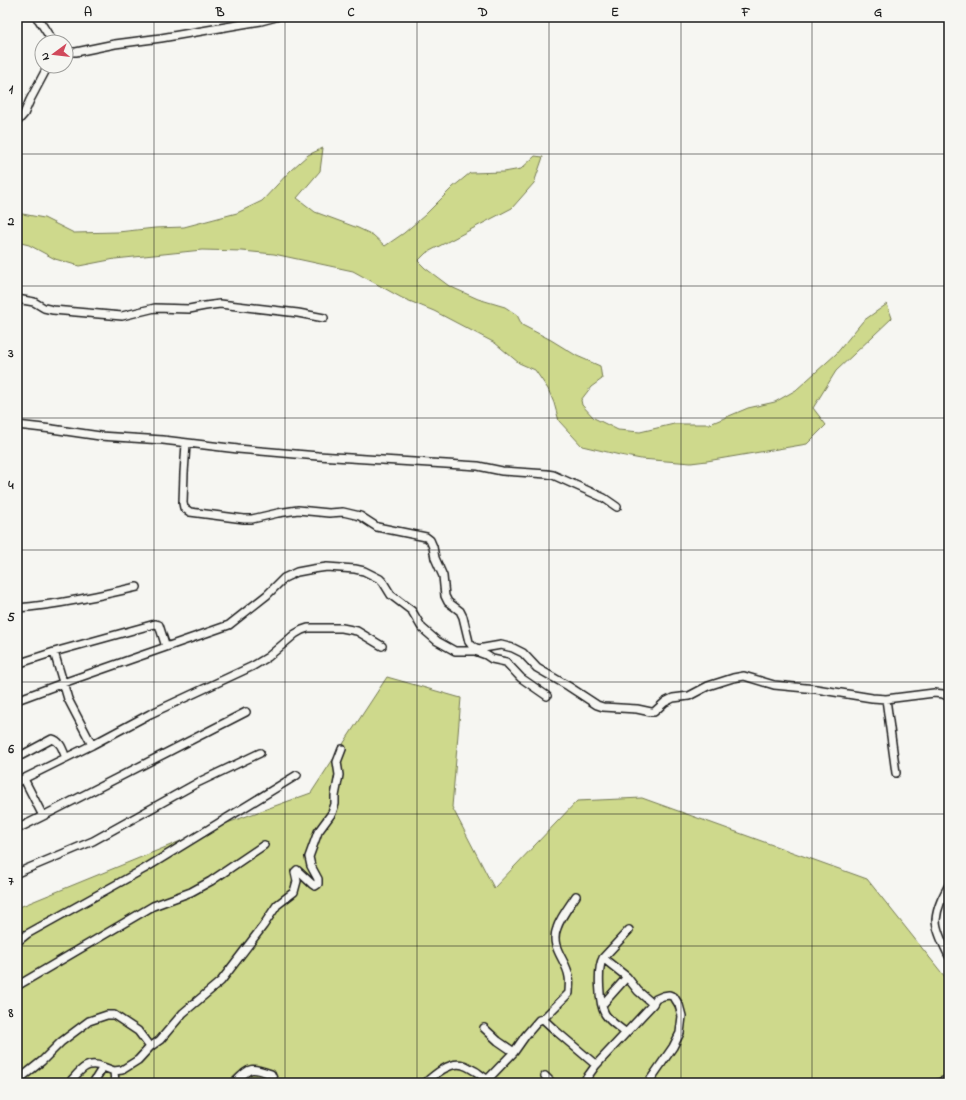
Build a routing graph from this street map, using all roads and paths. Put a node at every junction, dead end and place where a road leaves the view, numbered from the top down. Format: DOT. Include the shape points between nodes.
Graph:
graph roads {
  1 [pos="36,17"];
  2 [pos="276,17"];
  3 [pos="48,34"];
  4 [pos="74,52"];
  5 [pos="44,74"];
  6 [pos="17,122"];
  7 [pos="17,299"];
  8 [pos="324,318"];
  9 [pos="17,425"];
  10 [pos="186,444"];
  11 [pos="617,507"];
  12 [pos="137,587"];
  13 [pos="17,608"];
  14 [pos="382,646"];
  15 [pos="166,648"];
  16 [pos="474,649"];
  17 [pos="54,652"];
  18 [pos="17,664"];
  19 [pos="64,683"];
  20 [pos="547,696"];
  21 [pos="949,697"];
  22 [pos="886,699"];
  23 [pos="17,700"];
  24 [pos="246,712"];
  25 [pos="92,745"];
  26 [pos="342,749"];
  27 [pos="260,753"];
  28 [pos="17,756"];
  29 [pos="66,758"];
  30 [pos="896,773"];
  31 [pos="298,775"];
  32 [pos="20,781"];
  33 [pos="43,816"];
  34 [pos="17,829"];
  35 [pos="264,845"];
  36 [pos="17,873"];
  37 [pos="949,885"];
  38 [pos="576,896"];
  39 [pos="629,930"];
  40 [pos="17,942"];
  41 [pos="949,956"];
  42 [pos="603,958"];
  43 [pos="627,977"];
  44 [pos="17,986"];
  45 [pos="652,1004"];
  46 [pos="602,1005"];
  47 [pos="543,1019"];
  48 [pos="484,1028"];
  49 [pos="626,1033"];
  50 [pos="150,1047"];
  51 [pos="514,1052"];
  52 [pos="596,1065"];
  53 [pos="103,1067"];
  54 [pos="114,1071"];
  55 [pos="545,1076"];
  56 [pos="949,1079"];
  57 [pos="17,1081"];
  58 [pos="69,1083"];
  59 [pos="93,1083"];
  60 [pos="115,1083"];
  61 [pos="234,1083"];
  62 [pos="275,1083"];
  63 [pos="425,1083"];
  64 [pos="552,1083"];
  65 [pos="583,1083"];
  66 [pos="648,1083"];
  67 [pos="939,1083"];
  1 -- 3 [label="street"];
  2 -- 4 [label="street"];
  5 -- 6 [label="street" via="24,114"];
  7 -- 8 [label="street" via="34,302 48,310 122,316 155,308 189,309 220,304 298,312"];
  9 -- 10 [label="street"];
  10 -- 11 [label="street" via="318,456 478,466 502,471 547,474 604,498"];
  10 -- 16 [label="street" via="182,503 190,512 248,519 298,510 343,512 360,516 377,527 426,537 430,540 434,558 443,576 445,596 464,617 469,642"];
  12 -- 13 [label="street" via="94,597"];
  14 -- 25 [label="street" via="357,631 342,628 302,630 268,658 150,714"];
  15 -- 16 [label="street" via="229,625 284,578 296,572 344,568 364,571 380,579 391,594 412,611 422,628 437,641 460,652"];
  15 -- 17 [label="street" via="159,625 155,624"];
  15 -- 19 [label="street"];
  16 -- 20 [label="street" via="492,659 506,662 521,678"];
  16 -- 22 [label="street" via="501,646 513,648 523,653 537,668 603,707 654,712 673,698 688,696 708,686 744,676 774,685"];
  17 -- 18 [label="street"];
  17 -- 19 [label="street"];
  19 -- 23 [label="street"];
  19 -- 25 [label="street" via="68,698"];
  21 -- 22 [label="street" via="934,693"];
  22 -- 30 [label="street"];
  24 -- 33 [label="street"];
  25 -- 29 [label="street"];
  26 -- 50 [label="street" via="337,762 339,776 335,804 332,813 318,832 309,857 318,884 312,884 297,870 294,892 277,904 221,981 183,1013 160,1040"];
  27 -- 36 [label="street" via="199,782 93,841"];
  28 -- 29 [label="street" via="52,739 60,743"];
  29 -- 32 [label="street"];
  31 -- 40 [label="street" via="144,870 27,934"];
  32 -- 33 [label="street"];
  33 -- 34 [label="street"];
  35 -- 44 [label="street" via="211,881 191,892 153,906"];
  37 -- 41 [label="street" via="940,904 936,921"];
  38 -- 47 [label="street" via="556,928 555,937 556,946 569,976 569,992"];
  39 -- 42 [label="street"];
  42 -- 43 [label="street"];
  42 -- 46 [label="street" via="599,974"];
  43 -- 45 [label="street"];
  43 -- 46 [label="street"];
  45 -- 49 [label="street"];
  45 -- 66 [label="street" via="663,996 674,997 682,1016 680,1033 673,1047"];
  46 -- 49 [label="street" via="608,1019"];
  47 -- 51 [label="street" via="539,1020"];
  47 -- 52 [label="street"];
  48 -- 51 [label="street"];
  49 -- 52 [label="street"];
  50 -- 54 [label="street" via="138,1060 122,1070"];
  50 -- 57 [label="street" via="138,1031 114,1015 107,1015 89,1021"];
  51 -- 63 [label="street" via="488,1079 463,1065 454,1065 440,1071"];
  52 -- 65 [label="street"];
  53 -- 54 [label="street"];
  53 -- 58 [label="street" via="91,1064 83,1068"];
  53 -- 59 [label="street"];
  54 -- 60 [label="street"];
  55 -- 64 [label="street"];
  56 -- 67 [label="street"];
  61 -- 62 [label="street" via="244,1073 253,1069 271,1074"];
}
